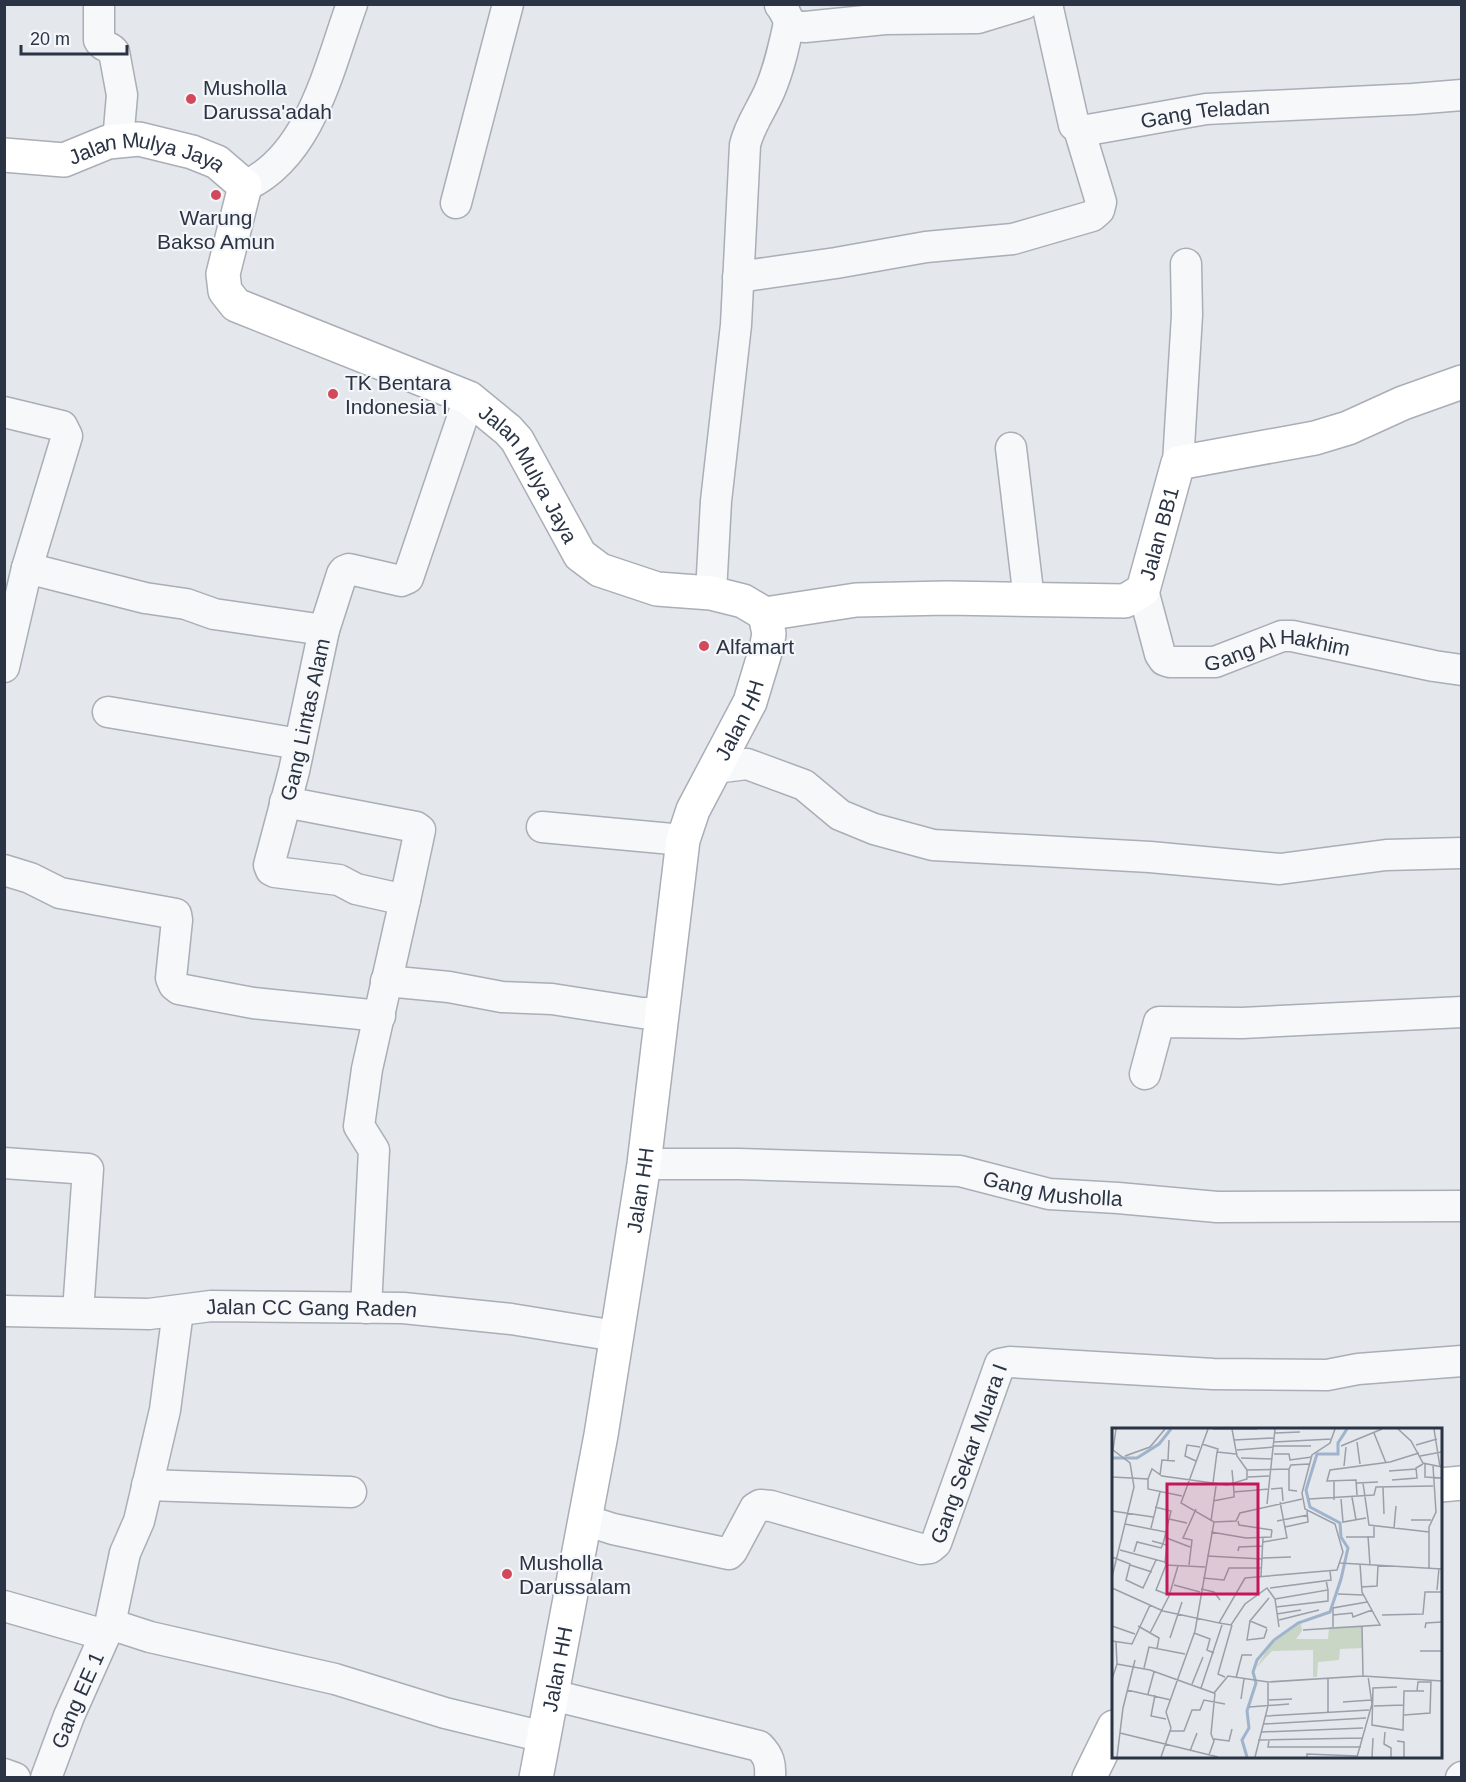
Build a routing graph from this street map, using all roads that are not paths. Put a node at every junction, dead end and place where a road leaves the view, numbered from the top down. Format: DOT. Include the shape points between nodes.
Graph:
graph roads {
  1 [pos="99,4"];
  2 [pos="352,4"];
  3 [pos="508,4"];
  4 [pos="1023,4"];
  5 [pos="1047,4"];
  6 [pos="784,14"];
  7 [pos="1461,95"];
  8 [pos="1079,129"];
  9 [pos="118,141"];
  10 [pos="4,154"];
  11 [pos="244,186"];
  12 [pos="456,203"];
  13 [pos="1186,264"];
  14 [pos="738,277"];
  15 [pos="1461,382"];
  16 [pos="469,399"];
  17 [pos="4,412"];
  18 [pos="1011,448"];
  19 [pos="1178,463"];
  20 [pos="27,568"];
  21 [pos="1143,590"];
  22 [pos="711,593"];
  23 [pos="1029,600"];
  24 [pos="765,614"];
  25 [pos="324,630"];
  26 [pos="4,667"];
  27 [pos="1461,670"];
  28 [pos="108,712"];
  29 [pos="299,744"];
  30 [pos="715,768"];
  31 [pos="285,802"];
  32 [pos="542,827"];
  33 [pos="683,840"];
  34 [pos="1461,853"];
  35 [pos="4,870"];
  36 [pos="405,900"];
  37 [pos="386,981"];
  38 [pos="663,1012"];
  39 [pos="1461,1012"];
  40 [pos="380,1016"];
  41 [pos="1145,1074"];
  42 [pos="4,1163"];
  43 [pos="644,1164"];
  44 [pos="1461,1206"];
  45 [pos="366,1308"];
  46 [pos="4,1311"];
  47 [pos="178,1311"];
  48 [pos="78,1312"];
  49 [pos="616,1336"];
  50 [pos="1461,1361"];
  51 [pos="1461,1483"];
  52 [pos="147,1485"];
  53 [pos="1442,1485"];
  54 [pos="351,1492"];
  55 [pos="585,1520"];
  56 [pos="4,1606"];
  57 [pos="108,1630"];
  58 [pos="552,1695"];
  59 [pos="1112,1728"];
  60 [pos="544,1737"];
  61 [pos="4,1774"];
  62 [pos="15,1778"];
  63 [pos="46,1778"];
  64 [pos="536,1778"];
  65 [pos="770,1778"];
  66 [pos="1089,1778"];
  1 -- 9 [label="street" via="100,44 114,52 122,95"];
  2 -- 11 [label="street, Jalan Mulya Jaya" via="312,113 288,154 256,181"];
  3 -- 12 [label="street"];
  4 -- 6 [label="street" via="978,18 885,19 805,27 796,26"];
  5 -- 8 [label="street" via="1074,125"];
  6 -- 14 [label="street" via="780,62 771,89 747,134"];
  7 -- 8 [label="street, Gang Teladan" via="1206,110"];
  8 -- 14 [label="street" via="1101,202 1092,216 1013,239 926,247"];
  9 -- 10 [label="street, Jalan Mulya Jaya" via="64,160"];
  9 -- 11 [label="street, Jalan Mulya Jaya" via="139,139 192,152 217,162"];
  11 -- 16 [label="street, Jalan Mulya Jaya" via="223,274 225,291 236,305"];
  13 -- 19 [label="street" via="1187,315"];
  14 -- 22 [label="street"];
  15 -- 19 [label="street, Jalan BB1" via="1315,438"];
  16 -- 22 [label="street, Jalan Mulya Jaya" via="517,440 580,555 600,570 657,589"];
  16 -- 25 [label="street, Gang Lintas Alam" via="408,578 401,581 344,571"];
  17 -- 20 [label="street" via="62,426 67,436"];
  18 -- 23 [label="street"];
  19 -- 21 [label="street, Jalan BB1"];
  20 -- 25 [label="street" via="145,598 186,604 214,614"];
  20 -- 26 [label="street"];
  21 -- 23 [label="street, Jalan BB1" via="1125,601"];
  21 -- 27 [label="street, Gang Al Hakhim" via="1160,654 1170,662 1215,662 1282,636 1292,636"];
  22 -- 24 [label="street, Jalan Mulya Jaya" via="743,601"];
  23 -- 24 [label="street, Jalan BB1" via="856,600"];
  24 -- 30 [label="street, Jalan HH" via="769,634 760,674 750,702"];
  25 -- 29 [label="street, Gang Lintas Alam"];
  28 -- 29 [label="street"];
  29 -- 31 [label="street, Gang Lintas Alam"];
  30 -- 33 [label="street, Jalan HH" via="693,810"];
  30 -- 34 [label="street" via="747,764 804,785 840,815 933,845 1150,857 1280,869 1386,855"];
  31 -- 36 [label="street, Gang Lintas Alam" via="271,870 339,880 356,889"];
  31 -- 36 [label="street" via="420,830"];
  32 -- 33 [label="street"];
  33 -- 38 [label="street, Jalan HH"];
  35 -- 40 [label="street" via="60,893 176,914 171,978 179,989 253,1003"];
  36 -- 37 [label="street"];
  37 -- 38 [label="street"];
  37 -- 40 [label="street"];
  38 -- 43 [label="street, Jalan HH"];
  39 -- 41 [label="street" via="1242,1023 1159,1022"];
  40 -- 45 [label="street" via="359,1126 374,1150"];
  42 -- 48 [label="street" via="88,1169"];
  43 -- 44 [label="street, Gang Musholla" via="960,1171 1048,1194 1217,1207"];
  43 -- 49 [label="street, Jalan HH"];
  45 -- 47 [label="street, Jalan CC Gang Raden" via="211,1306"];
  45 -- 49 [label="street, Jalan CC Gang Raden" via="511,1319"];
  46 -- 48 [label="street, Jalan CC Gang Raden"];
  47 -- 48 [label="street, Jalan CC Gang Raden"];
  47 -- 52 [label="street, Gang EE 1" via="165,1410"];
  49 -- 55 [label="street, Jalan HH"];
  50 -- 55 [label="street, Gang Sekar Muara I" via="1327,1375 1000,1364 936,1543 930,1548 921,1549 760,1505 729,1554"];
  51 -- 53 [label="street"];
  52 -- 54 [label="street"];
  52 -- 57 [label="street, Gang EE 1" via="140,1521 125,1553"];
  55 -- 58 [label="street, Jalan HH"];
  56 -- 57 [label="street"];
  57 -- 60 [label="street" via="336,1679 445,1713"];
  57 -- 63 [label="street, Gang EE 1"];
  58 -- 60 [label="street, Jalan HH"];
  58 -- 65 [label="street" via="759,1746 768,1754"];
  59 -- 66 [label="street"];
  60 -- 64 [label="street, Jalan HH"];
  61 -- 62 [label="street"];
}
